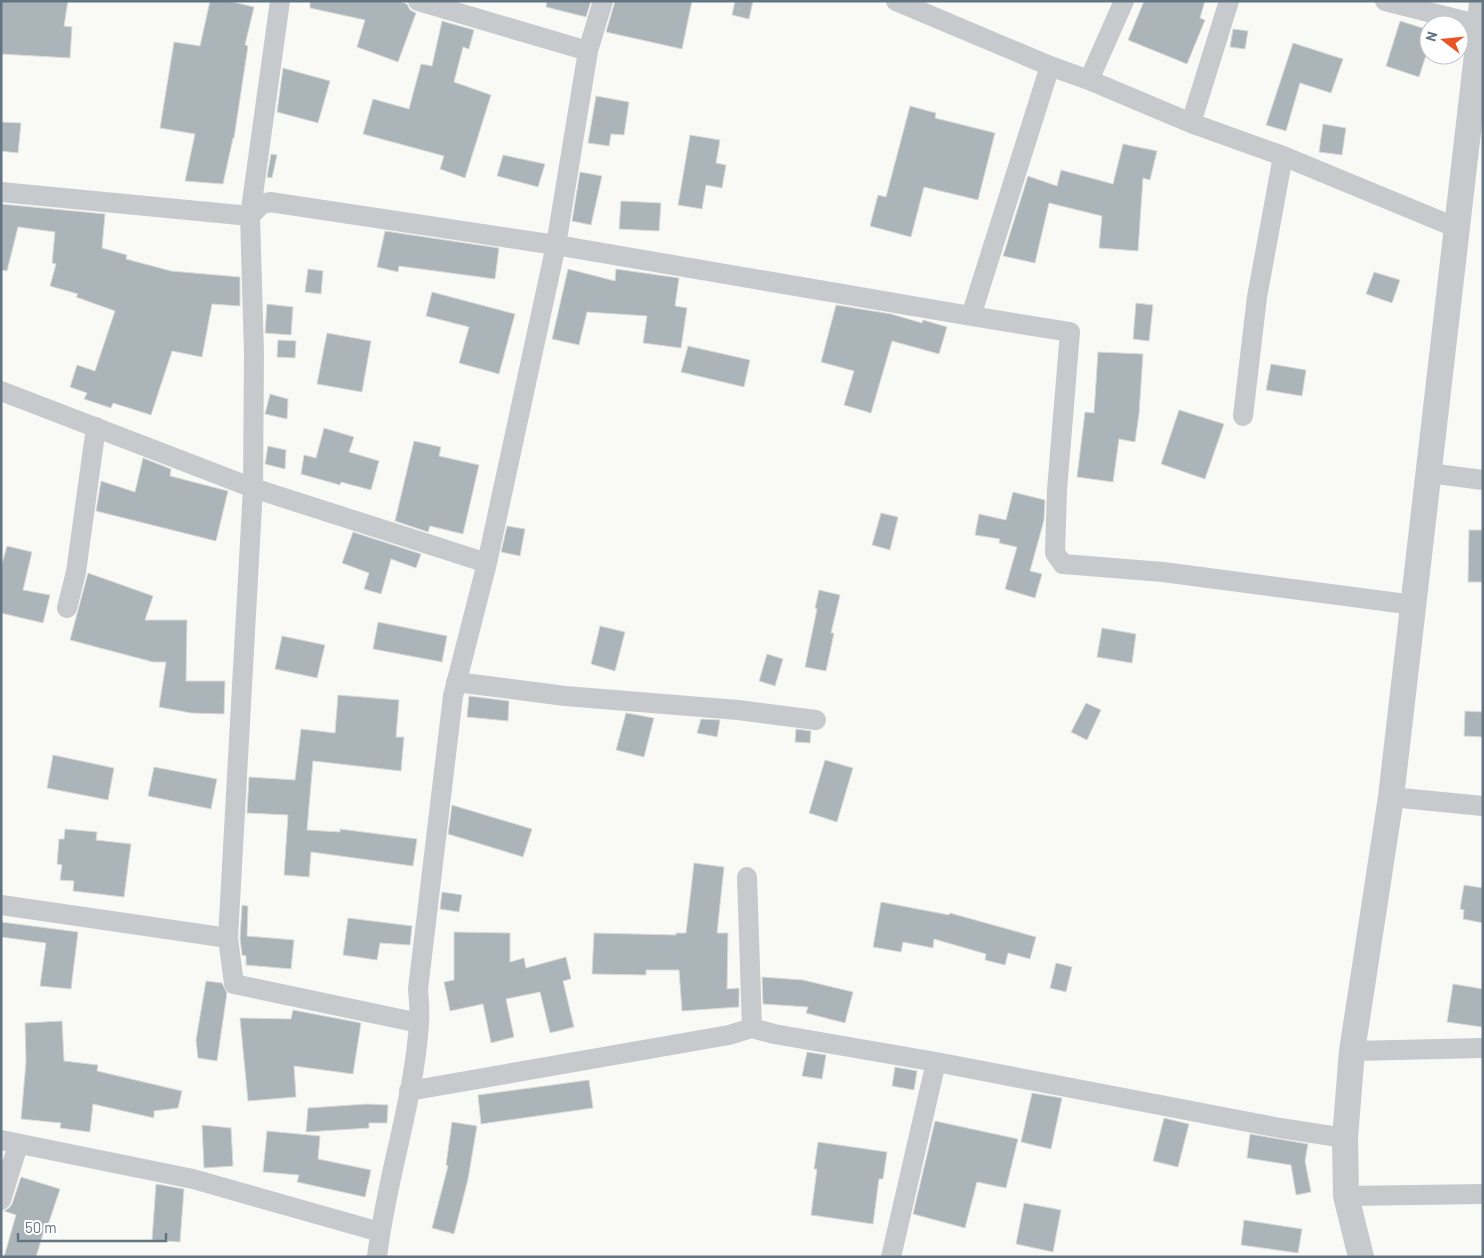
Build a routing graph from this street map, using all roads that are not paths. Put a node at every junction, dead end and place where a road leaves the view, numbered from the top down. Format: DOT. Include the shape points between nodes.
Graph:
graph roads {
  1 [pos="280,1"];
  2 [pos="418,1"];
  3 [pos="603,1"];
  4 [pos="896,1"];
  5 [pos="1124,1"];
  6 [pos="1229,1"];
  7 [pos="1385,1"];
  8 [pos="1481,25"];
  9 [pos="588,52"];
  10 [pos="1050,66"];
  11 [pos="1089,80"];
  12 [pos="1191,123"];
  13 [pos="1283,156"];
  14 [pos="1,192"];
  15 [pos="250,216"];
  16 [pos="1456,228"];
  17 [pos="556,245"];
  18 [pos="971,316"];
  19 [pos="1,391"];
  20 [pos="1243,416"];
  21 [pos="96,427"];
  22 [pos="1429,473"];
  23 [pos="1483,480"];
  24 [pos="253,488"];
  25 [pos="487,563"];
  26 [pos="1414,605"];
  27 [pos="67,608"];
  28 [pos="456,682"];
  29 [pos="816,720"];
  30 [pos="1391,797"];
  31 [pos="1483,806"];
  32 [pos="747,877"];
  33 [pos="1,905"];
  34 [pos="228,938"];
  35 [pos="419,1023"];
  36 [pos="752,1028"];
  37 [pos="1483,1048"];
  38 [pos="1352,1050"];
  39 [pos="936,1062"];
  40 [pos="409,1091"];
  41 [pos="1345,1138"];
  42 [pos="10,1142"];
  43 [pos="1483,1194"];
  44 [pos="1346,1196"];
  45 [pos="1,1200"];
  46 [pos="380,1232"];
  47 [pos="377,1257"];
  48 [pos="891,1257"];
  49 [pos="1361,1257"];
  1 -- 15 [label="street"];
  2 -- 9 [label="street"];
  3 -- 9 [label="street"];
  4 -- 10 [label="street"];
  5 -- 11 [label="street"];
  6 -- 12 [label="street"];
  7 -- 8 [label="street"];
  8 -- 16 [label="street"];
  9 -- 17 [label="street"];
  10 -- 11 [label="street"];
  10 -- 18 [label="street"];
  11 -- 12 [label="street"];
  12 -- 13 [label="street"];
  13 -- 16 [label="street"];
  13 -- 20 [label="street" via="1257,297"];
  14 -- 15 [label="street"];
  15 -- 17 [label="street" via="262,204 270,202"];
  15 -- 24 [label="street"];
  16 -- 22 [label="street"];
  17 -- 18 [label="street"];
  17 -- 25 [label="street"];
  18 -- 26 [label="street" via="1070,332 1055,535 1055,553 1063,564 1163,572"];
  19 -- 21 [label="street"];
  21 -- 24 [label="street"];
  21 -- 27 [label="street" via="76,572"];
  22 -- 23 [label="street"];
  22 -- 26 [label="street"];
  24 -- 25 [label="street"];
  24 -- 34 [label="street"];
  25 -- 28 [label="street"];
  26 -- 30 [label="street"];
  28 -- 29 [label="street"];
  28 -- 35 [label="street" via="418,988"];
  30 -- 31 [label="street"];
  30 -- 38 [label="street"];
  32 -- 36 [label="street"];
  33 -- 34 [label="street"];
  34 -- 35 [label="street" via="234,984"];
  35 -- 40 [label="street"];
  36 -- 39 [label="street"];
  36 -- 40 [label="street" via="729,1035"];
  37 -- 38 [label="street"];
  38 -- 41 [label="street"];
  39 -- 41 [label="street"];
  39 -- 48 [label="street"];
  40 -- 46 [label="street"];
  41 -- 44 [label="street"];
  42 -- 45 [label="street"];
  42 -- 46 [label="street" via="193,1179"];
  43 -- 44 [label="street"];
  44 -- 49 [label="street"];
  46 -- 47 [label="street"];
}
